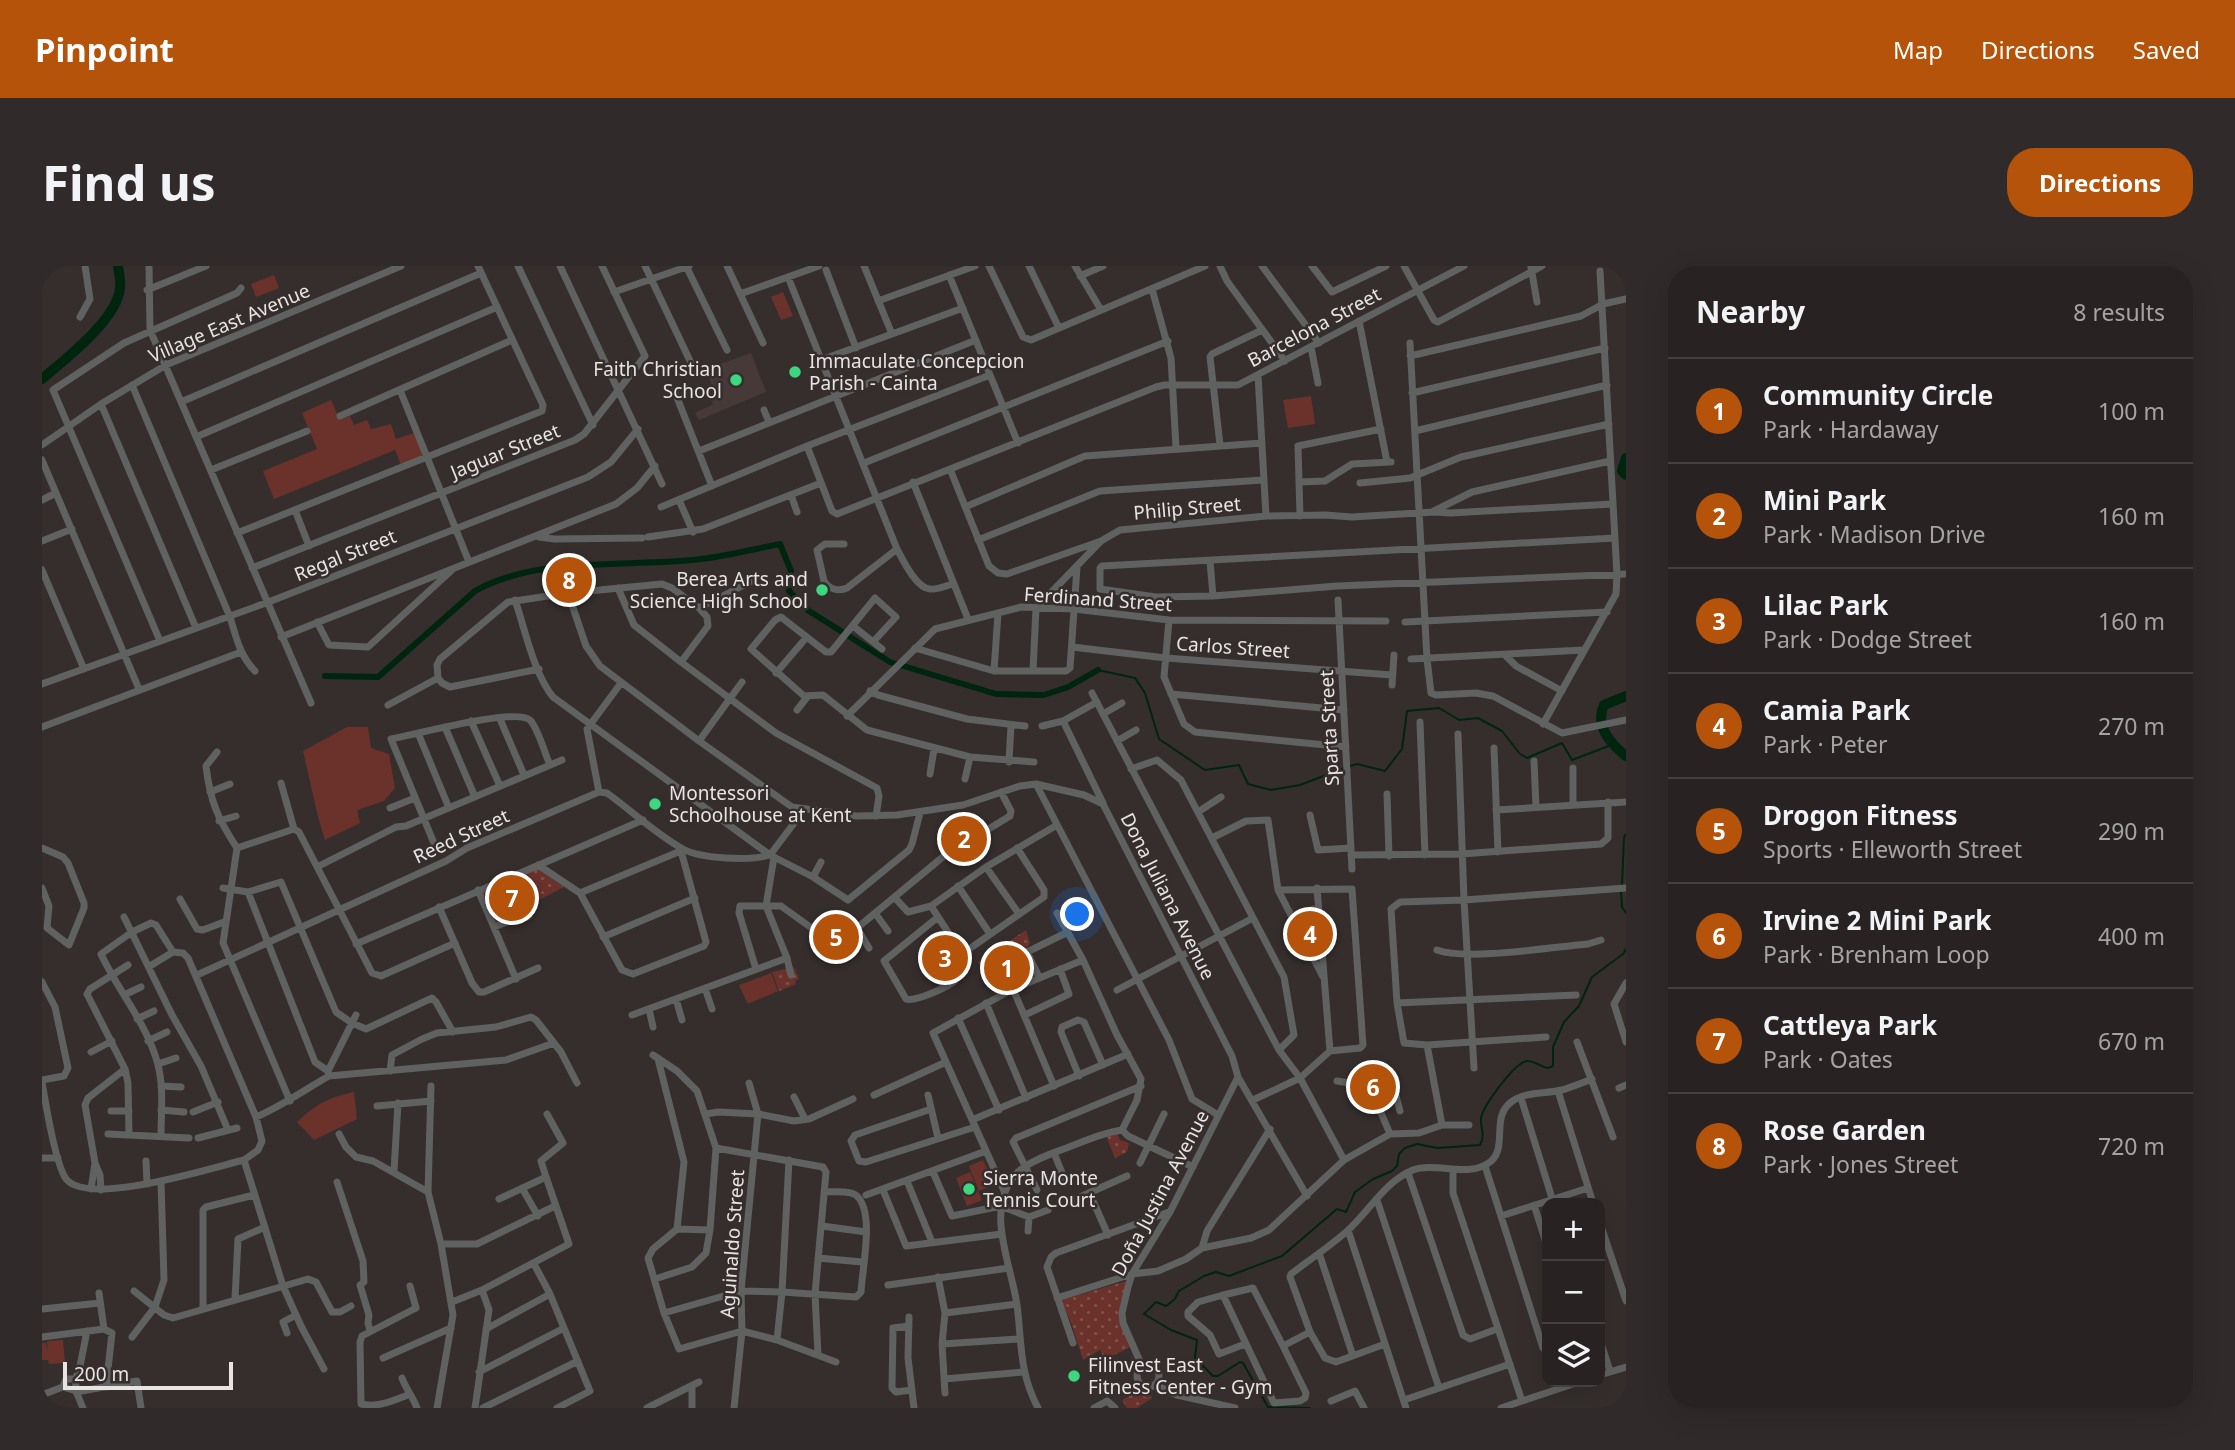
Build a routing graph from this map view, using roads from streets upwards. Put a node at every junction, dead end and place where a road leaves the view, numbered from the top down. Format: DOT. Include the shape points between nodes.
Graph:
graph roads {
  1 [pos="85,266"];
  2 [pos="149,266"];
  3 [pos="206,266"];
  4 [pos="401,266"];
  5 [pos="518,266"];
  6 [pos="560,266"];
  7 [pos="602,266"];
  8 [pos="645,266"];
  9 [pos="688,266"];
  10 [pos="727,266"];
  11 [pos="864,266"];
  12 [pos="975,266"];
  13 [pos="989,266"];
  14 [pos="1029,266"];
  15 [pos="1075,266"];
  16 [pos="1103,266"];
  17 [pos="1205,266"];
  18 [pos="1220,266"];
  19 [pos="1262,266"];
  20 [pos="1312,266"];
  21 [pos="1386,266"];
  22 [pos="1404,266"];
  23 [pos="1464,266"];
  24 [pos="1542,266"];
  25 [pos="822,268"];
  26 [pos="1531,268"];
  27 [pos="479,270"];
  28 [pos="1600,271"];
  29 [pos="948,275"];
  30 [pos="1080,276"];
  31 [pos="652,279"];
  32 [pos="790,282"];
  33 [pos="241,288"];
  34 [pos="1152,289"];
  35 [pos="148,290"];
  36 [pos="1417,291"];
  37 [pos="614,292"];
  38 [pos="740,295"];
  39 [pos="1626,299"];
  40 [pos="878,301"];
  41 [pos="1537,302"];
  42 [pos="1603,304"];
  43 [pos="496,307"];
  44 [pos="963,308"];
  45 [pos="1101,310"];
  46 [pos="80,317"];
  47 [pos="1359,321"];
  48 [pos="1059,328"];
  49 [pos="150,330"];
  50 [pos="1262,330"];
  51 [pos="892,334"];
  52 [pos="512,340"];
  53 [pos="976,340"];
  54 [pos="1168,341"];
  55 [pos="763,343"];
  56 [pos="1410,343"];
  57 [pos="1315,345"];
  58 [pos="856,348"];
  59 [pos="1605,348"];
  60 [pos="727,349"];
  61 [pos="1409,356"];
  62 [pos="821,360"];
  63 [pos="1285,361"];
  64 [pos="166,365"];
  65 [pos="692,365"];
  66 [pos="990,375"];
  67 [pos="1258,375"];
  68 [pos="1318,383"];
  69 [pos="132,385"];
  70 [pos="1172,385"];
  71 [pos="1215,385"];
  72 [pos="1607,385"];
  73 [pos="400,390"];
  74 [pos="619,390"];
  75 [pos="674,390"];
  76 [pos="1412,393"];
  77 [pos="836,395"];
  78 [pos="181,402"];
  79 [pos="101,404"];
  80 [pos="1003,408"];
  81 [pos="764,410"];
  82 [pos="340,416"];
  83 [pos="769,422"];
  84 [pos="1609,424"];
  85 [pos="593,425"];
  86 [pos="70,426"];
  87 [pos="638,429"];
  88 [pos="1381,429"];
  89 [pos="307,430"];
  90 [pos="850,430"];
  91 [pos="1415,431"];
  92 [pos="196,437"];
  93 [pos="1018,443"];
  94 [pos="1262,443"];
  95 [pos="42,445"];
  96 [pos="1220,445"];
  97 [pos="807,446"];
  98 [pos="1176,448"];
  99 [pos="699,451"];
  100 [pos="427,458"];
  101 [pos="42,460"];
  102 [pos="1610,461"];
  103 [pos="864,463"];
  104 [pos="654,466"];
  105 [pos="950,468"];
  106 [pos="211,470"];
  107 [pos="1417,475"];
  108 [pos="1264,480"];
  109 [pos="914,482"];
  110 [pos="1298,482"];
  111 [pos="821,483"];
  112 [pos="1360,483"];
  113 [pos="662,484"];
  114 [pos="712,486"];
  115 [pos="441,493"];
  116 [pos="56,494"];
  117 [pos="791,495"];
  118 [pos="878,497"];
  119 [pos="42,500"];
  120 [pos="679,500"];
  121 [pos="1613,504"];
  122 [pos="661,507"];
  123 [pos="965,507"];
  124 [pos="295,510"];
  125 [pos="797,512"];
  126 [pos="1434,512"];
  127 [pos="1420,513"];
  128 [pos="1266,516"];
  129 [pos="1300,516"];
  130 [pos="72,528"];
  131 [pos="454,528"];
  132 [pos="693,532"];
  133 [pos="237,534"];
  134 [pos="538,536"];
  135 [pos="1615,538"];
  136 [pos="978,540"];
  137 [pos="42,541"];
  138 [pos="1101,541"];
  139 [pos="844,544"];
  140 [pos="309,546"];
  141 [pos="1422,548"];
  142 [pos="897,549"];
  143 [pos="1210,561"];
  144 [pos="469,562"];
  145 [pos="455,567"];
  146 [pos="1077,567"];
  147 [pos="252,568"];
  148 [pos="42,570"];
  149 [pos="1626,574"];
  150 [pos="1617,575"];
  151 [pos="755,579"];
  152 [pos="952,584"];
  153 [pos="1423,584"];
  154 [pos="618,588"];
  155 [pos="568,593"];
  156 [pos="1213,596"];
  157 [pos="515,600"];
  158 [pos="1338,600"];
  159 [pos="266,603"];
  160 [pos="699,608"];
  161 [pos="1036,608"];
  162 [pos="1074,609"];
  163 [pos="1607,612"];
  164 [pos="998,613"];
  165 [pos="230,617"];
  166 [pos="968,619"];
  167 [pos="1169,620"];
  168 [pos="1386,621"];
  169 [pos="1425,621"];
  170 [pos="317,622"];
  171 [pos="1339,622"];
  172 [pos="1405,622"];
  173 [pos="196,628"];
  174 [pos="851,629"];
  175 [pos="281,637"];
  176 [pos="806,638"];
  177 [pos="160,641"];
  178 [pos="873,642"];
  179 [pos="1072,647"];
  180 [pos="882,649"];
  181 [pos="915,649"];
  182 [pos="1584,650"];
  183 [pos="241,652"];
  184 [pos="124,655"];
  185 [pos="1394,655"];
  186 [pos="1505,655"];
  187 [pos="1166,658"];
  188 [pos="1427,659"];
  189 [pos="1411,660"];
  190 [pos="681,662"];
  191 [pos="539,669"];
  192 [pos="84,670"];
  193 [pos="255,671"];
  194 [pos="994,671"];
  195 [pos="1033,671"];
  196 [pos="1342,671"];
  197 [pos="776,673"];
  198 [pos="42,675"];
  199 [pos="1392,675"];
  200 [pos="438,678"];
  201 [pos="742,682"];
  202 [pos="621,683"];
  203 [pos="44,684"];
  204 [pos="1392,685"];
  205 [pos="139,689"];
  206 [pos="870,691"];
  207 [pos="1562,691"];
  208 [pos="1092,693"];
  209 [pos="1171,694"];
  210 [pos="808,696"];
  211 [pos="729,699"];
  212 [pos="1097,702"];
  213 [pos="310,703"];
  214 [pos="1122,703"];
  215 [pos="388,705"];
  216 [pos="797,710"];
  217 [pos="1343,710"];
  218 [pos="1103,714"];
  219 [pos="846,716"];
  220 [pos="500,719"];
  221 [pos="1626,720"];
  222 [pos="471,721"];
  223 [pos="1063,721"];
  224 [pos="1420,722"];
  225 [pos="590,724"];
  226 [pos="1543,724"];
  227 [pos="1011,725"];
  228 [pos="1025,726"];
  229 [pos="1042,726"];
  230 [pos="42,727"];
  231 [pos="444,727"];
  232 [pos="1136,730"];
  233 [pos="418,733"];
  234 [pos="1458,734"];
  235 [pos="699,741"];
  236 [pos="1117,741"];
  237 [pos="1346,747"];
  238 [pos="1494,748"];
  239 [pos="934,749"];
  240 [pos="218,752"];
  241 [pos="970,757"];
  242 [pos="562,760"];
  243 [pos="1534,761"];
  244 [pos="1009,762"];
  245 [pos="1034,762"];
  246 [pos="550,765"];
  247 [pos="1573,768"];
  248 [pos="1131,769"];
  249 [pos="930,774"];
  250 [pos="524,775"];
  251 [pos="965,779"];
  252 [pos="882,780"];
  253 [pos="281,783"];
  254 [pos="230,784"];
  255 [pos="1036,785"];
  256 [pos="500,786"];
  257 [pos="877,788"];
  258 [pos="210,792"];
  259 [pos="599,792"];
  260 [pos="1002,792"];
  261 [pos="1387,794"];
  262 [pos="475,797"];
  263 [pos="1222,797"];
  264 [pos="415,798"];
  265 [pos="1608,802"];
  266 [pos="1626,802"];
  267 [pos="1103,804"];
  268 [pos="1573,804"];
  269 [pos="1536,807"];
  270 [pos="390,808"];
  271 [pos="449,808"];
  272 [pos="804,810"];
  273 [pos="1496,810"];
  274 [pos="1198,812"];
  275 [pos="920,813"];
  276 [pos="1310,815"];
  277 [pos="236,816"];
  278 [pos="876,816"];
  279 [pos="424,819"];
  280 [pos="643,820"];
  281 [pos="219,821"];
  282 [pos="1057,825"];
  283 [pos="295,829"];
  284 [pos="1212,838"];
  285 [pos="42,848"];
  286 [pos="237,848"];
  287 [pos="436,848"];
  288 [pos="1017,848"];
  289 [pos="683,850"];
  290 [pos="1351,851"];
  291 [pos="1498,852"];
  292 [pos="1461,854"];
  293 [pos="1425,855"];
  294 [pos="772,856"];
  295 [pos="1389,856"];
  296 [pos="821,862"];
  297 [pos="538,865"];
  298 [pos="317,867"];
  299 [pos="986,867"];
  300 [pos="1352,869"];
  301 [pos="813,877"];
  302 [pos="958,886"];
  303 [pos="42,888"];
  304 [pos="226,888"];
  305 [pos="1317,888"];
  306 [pos="1626,888"];
  307 [pos="478,890"];
  308 [pos="1278,890"];
  309 [pos="248,892"];
  310 [pos="580,893"];
  311 [pos="695,898"];
  312 [pos="895,898"];
  313 [pos="180,899"];
  314 [pos="1464,900"];
  315 [pos="766,906"];
  316 [pos="931,906"];
  317 [pos="439,907"];
  318 [pos="338,909"];
  319 [pos="874,913"];
  320 [pos="1057,913"];
  321 [pos="1019,914"];
  322 [pos="124,917"];
  323 [pos="938,917"];
  324 [pos="1254,918"];
  325 [pos="512,920"];
  326 [pos="224,922"];
  327 [pos="494,927"];
  328 [pos="301,928"];
  329 [pos="813,929"];
  330 [pos="888,931"];
  331 [pos="132,932"];
  332 [pos="1068,932"];
  333 [pos="990,934"];
  334 [pos="1219,936"];
  335 [pos="603,937"];
  336 [pos="1601,940"];
  337 [pos="268,943"];
  338 [pos="455,943"];
  339 [pos="356,944"];
  340 [pos="869,948"];
  341 [pos="1437,950"];
  342 [pos="173,952"];
  343 [pos="962,954"];
  344 [pos="1467,954"];
  345 [pos="1181,956"];
  346 [pos="787,958"];
  347 [pos="229,960"];
  348 [pos="1083,960"];
  349 [pos="128,965"];
  350 [pos="150,966"];
  351 [pos="538,968"];
  352 [pos="756,969"];
  353 [pos="1060,970"];
  354 [pos="111,974"];
  355 [pos="197,975"];
  356 [pos="791,975"];
  357 [pos="1039,977"];
  358 [pos="1323,977"];
  359 [pos="516,979"];
  360 [pos="1138,979"];
  361 [pos="42,982"];
  362 [pos="1626,983"];
  363 [pos="141,987"];
  364 [pos="705,988"];
  365 [pos="1013,989"];
  366 [pos="124,995"];
  367 [pos="1576,995"];
  368 [pos="1100,997"];
  369 [pos="676,999"];
  370 [pos="1471,1000"];
  371 [pos="986,1003"];
  372 [pos="1397,1003"];
  373 [pos="649,1009"];
  374 [pos="712,1009"];
  375 [pos="154,1011"];
  376 [pos="632,1015"];
  377 [pos="1025,1015"];
  378 [pos="958,1018"];
  379 [pos="137,1019"];
  380 [pos="354,1019"];
  381 [pos="682,1020"];
  382 [pos="653,1027"];
  383 [pos="167,1032"];
  384 [pos="453,1032"];
  385 [pos="1546,1037"];
  386 [pos="111,1041"];
  387 [pos="148,1041"];
  388 [pos="1473,1041"];
  389 [pos="1577,1042"];
  390 [pos="1626,1042"];
  391 [pos="554,1043"];
  392 [pos="1427,1045"];
  393 [pos="1279,1050"];
  394 [pos="1330,1051"];
  395 [pos="91,1052"];
  396 [pos="1128,1054"];
  397 [pos="176,1058"];
  398 [pos="946,1062"];
  399 [pos="158,1064"];
  400 [pos="1103,1065"];
  401 [pos="125,1069"];
  402 [pos="1475,1069"];
  403 [pos="390,1071"];
  404 [pos="329,1074"];
  405 [pos="1079,1076"];
  406 [pos="1238,1076"];
  407 [pos="1300,1078"];
  408 [pos="1592,1079"];
  409 [pos="42,1081"];
  410 [pos="1337,1081"];
  411 [pos="577,1083"];
  412 [pos="750,1083"];
  413 [pos="1349,1083"];
  414 [pos="161,1086"];
  415 [pos="431,1086"];
  416 [pos="1054,1086"];
  417 [pos="1141,1086"];
  418 [pos="181,1087"];
  419 [pos="1558,1091"];
  420 [pos="874,1094"];
  421 [pos="928,1096"];
  422 [pos="1396,1096"];
  423 [pos="794,1097"];
  424 [pos="1026,1098"];
  425 [pos="1521,1098"];
  426 [pos="853,1099"];
  427 [pos="1253,1100"];
  428 [pos="290,1101"];
  429 [pos="431,1101"];
  430 [pos="1376,1101"];
  431 [pos="218,1102"];
  432 [pos="398,1103"];
  433 [pos="377,1106"];
  434 [pos="931,1108"];
  435 [pos="161,1110"];
  436 [pos="999,1110"];
  437 [pos="111,1111"];
  438 [pos="129,1111"];
  439 [pos="1399,1111"];
  440 [pos="184,1112"];
  441 [pos="193,1112"];
  442 [pos="547,1114"];
  443 [pos="706,1114"];
  444 [pos="758,1114"];
  445 [pos="1164,1115"];
  446 [pos="1218,1115"];
  447 [pos="256,1117"];
  448 [pos="805,1119"];
  449 [pos="974,1124"];
  450 [pos="1442,1125"];
  451 [pos="1469,1125"];
  452 [pos="237,1128"];
  453 [pos="1270,1129"];
  454 [pos="228,1130"];
  455 [pos="1122,1130"];
  456 [pos="108,1134"];
  457 [pos="339,1134"];
  458 [pos="1390,1134"];
  459 [pos="129,1135"];
  460 [pos="161,1136"];
  461 [pos="1612,1137"];
  462 [pos="189,1138"];
  463 [pos="198,1138"];
  464 [pos="938,1138"];
  465 [pos="1149,1146"];
  466 [pos="716,1148"];
  467 [pos="986,1152"];
  468 [pos="1054,1153"];
  469 [pos="753,1154"];
  470 [pos="42,1158"];
  471 [pos="58,1158"];
  472 [pos="244,1160"];
  473 [pos="789,1160"];
  474 [pos="1344,1160"];
  475 [pos="145,1161"];
  476 [pos="95,1163"];
  477 [pos="1140,1163"];
  478 [pos="1485,1166"];
  479 [pos="1025,1167"];
  480 [pos="1193,1167"];
  481 [pos="1453,1170"];
  482 [pos="394,1171"];
  483 [pos="933,1172"];
  484 [pos="1408,1173"];
  485 [pos="1127,1176"];
  486 [pos="546,1177"];
  487 [pos="1065,1180"];
  488 [pos="161,1181"];
  489 [pos="907,1181"];
  490 [pos="337,1182"];
  491 [pos="148,1184"];
  492 [pos="522,1188"];
  493 [pos="1588,1188"];
  494 [pos="91,1189"];
  495 [pos="101,1190"];
  496 [pos="883,1190"];
  497 [pos="1037,1190"];
  498 [pos="428,1192"];
  499 [pos="825,1192"];
  500 [pos="1005,1193"];
  501 [pos="1090,1194"];
  502 [pos="254,1195"];
  503 [pos="866,1195"];
  504 [pos="1307,1195"];
  505 [pos="1552,1198"];
  506 [pos="1566,1198"];
  507 [pos="1591,1198"];
  508 [pos="499,1199"];
  509 [pos="1377,1200"];
  510 [pos="1071,1201"];
  511 [pos="1542,1202"];
  512 [pos="1534,1205"];
  513 [pos="555,1206"];
  514 [pos="1001,1206"];
  515 [pos="1048,1210"];
  516 [pos="1170,1212"];
  517 [pos="538,1216"];
  518 [pos="1501,1216"];
  519 [pos="1029,1217"];
  520 [pos="822,1226"];
  521 [pos="265,1227"];
  522 [pos="677,1229"];
  523 [pos="710,1230"];
  524 [pos="1348,1230"];
  525 [pos="1542,1230"];
  526 [pos="1028,1231"];
  527 [pos="866,1232"];
  528 [pos="1002,1234"];
  529 [pos="1108,1235"];
  530 [pos="1605,1238"];
  531 [pos="932,1242"];
  532 [pos="442,1244"];
  533 [pos="1202,1248"];
  534 [pos="1319,1253"];
  535 [pos="818,1258"];
  536 [pos="862,1262"];
  537 [pos="534,1264"];
  538 [pos="1009,1268"];
  539 [pos="1132,1274"];
  540 [pos="938,1277"];
  541 [pos="655,1279"];
  542 [pos="888,1285"];
  543 [pos="283,1286"];
  544 [pos="410,1286"];
  545 [pos="482,1290"];
  546 [pos="134,1291"];
  547 [pos="741,1291"];
  548 [pos="782,1292"];
  549 [pos="99,1293"];
  550 [pos="550,1294"];
  551 [pos="815,1294"];
  552 [pos="1223,1295"];
  553 [pos="1057,1298"];
  554 [pos="235,1299"];
  555 [pos="1626,1301"];
  556 [pos="452,1302"];
  557 [pos="100,1303"];
  558 [pos="1017,1304"];
  559 [pos="351,1306"];
  560 [pos="155,1307"];
  561 [pos="42,1309"];
  562 [pos="203,1309"];
  563 [pos="664,1313"];
  564 [pos="945,1313"];
  565 [pos="296,1315"];
  566 [pos="909,1317"];
  567 [pos="909,1326"];
  568 [pos="451,1328"];
  569 [pos="564,1328"];
  570 [pos="486,1329"];
  571 [pos="1497,1329"];
  572 [pos="107,1330"];
  573 [pos="87,1331"];
  574 [pos="370,1331"];
  575 [pos="742,1331"];
  576 [pos="1310,1332"];
  577 [pos="287,1333"];
  578 [pos="42,1337"];
  579 [pos="132,1337"];
  580 [pos="1018,1339"];
  581 [pos="777,1340"];
  582 [pos="1073,1343"];
  583 [pos="942,1344"];
  584 [pos="1245,1344"];
  585 [pos="1385,1344"];
  586 [pos="1542,1345"];
  587 [pos="1283,1346"];
  588 [pos="818,1355"];
  589 [pos="1353,1356"];
  590 [pos="1605,1356"];
  591 [pos="383,1358"];
  592 [pos="578,1361"];
  593 [pos="836,1362"];
  594 [pos="1510,1364"];
  595 [pos="1142,1366"];
  596 [pos="1626,1367"];
  597 [pos="324,1369"];
  598 [pos="1610,1371"];
  599 [pos="479,1372"];
  600 [pos="1023,1372"];
  601 [pos="1605,1373"];
  602 [pos="402,1378"];
  603 [pos="75,1379"];
  604 [pos="944,1379"];
  605 [pos="1155,1385"];
  606 [pos="65,1386"];
  607 [pos="106,1387"];
  608 [pos="1564,1387"];
  609 [pos="1439,1388"];
  610 [pos="76,1390"];
  611 [pos="912,1390"];
  612 [pos="945,1393"];
  613 [pos="42,1395"];
  614 [pos="408,1395"];
  615 [pos="1522,1401"];
  616 [pos="1331,1402"];
  617 [pos="1405,1404"];
  618 [pos="382,1407"];
  619 [pos="83,1408"];
  620 [pos="139,1408"];
  621 [pos="417,1408"];
  622 [pos="437,1408"];
  623 [pos="474,1408"];
  624 [pos="483,1408"];
  625 [pos="557,1408"];
  626 [pos="647,1408"];
  627 [pos="692,1408"];
  628 [pos="734,1408"];
  629 [pos="914,1408"];
  630 [pos="1038,1408"];
  631 [pos="1094,1408"];
  632 [pos="1115,1408"];
  633 [pos="1235,1408"];
  634 [pos="1364,1408"];
  635 [pos="1501,1408"];
  1 -- 46 [label="street" via="90,299"];
  2 -- 35 [label="street"];
  3 -- 35 [label="street"];
  4 -- 64 [label="street, Village East Avenue"];
  5 -- 85 [label="street"];
  6 -- 74 [label="street"];
  7 -- 37 [label="street, Jaguar Street"];
  8 -- 31 [label="street"];
  9 -- 31 [label="street"];
  9 -- 60 [label="street"];
  10 -- 38 [label="street"];
  11 -- 40 [label="street"];
  12 -- 29 [label="street"];
  13 -- 48 [label="street" via="1027,340"];
  14 -- 48 [label="street"];
  15 -- 30 [label="street"];
  16 -- 30 [label="street"];
  17 -- 34 [label="street"];
  18 -- 50 [label="street"];
  19 -- 57 [label="street"];
  20 -- 21 [label="street" via="1332,292"];
  22 -- 36 [label="street"];
  23 -- 36 [label="street, Barcelona Street"];
  24 -- 26 [label="street"];
  25 -- 38 [label="street"];
  25 -- 58 [label="street"];
  26 -- 36 [label="street" via="1437,322"];
  26 -- 41 [label="street"];
  27 -- 43 [label="street"];
  27 -- 78 [label="street"];
  28 -- 42 [label="street"];
  29 -- 40 [label="street"];
  29 -- 44 [label="street"];
  30 -- 45 [label="street"];
  31 -- 37 [label="street"];
  31 -- 65 [label="street"];
  32 -- 62 [label="street"];
  33 -- 49 [label="street"];
  34 -- 45 [label="street"];
  34 -- 54 [label="street"];
  35 -- 49 [label="street"];
  36 -- 47 [label="street, Barcelona Street"];
  37 -- 74 [label="street, Jaguar Street" via="645,356"];
  38 -- 55 [label="street"];
  39 -- 42 [label="street"];
  40 -- 51 [label="street"];
  42 -- 59 [label="street"];
  42 -- 61 [label="street" via="1581,316"];
  43 -- 52 [label="street"];
  43 -- 92 [label="street"];
  44 -- 51 [label="street"];
  44 -- 53 [label="street"];
  45 -- 48 [label="street"];
  47 -- 57 [label="street, Barcelona Street"];
  47 -- 88 [label="street"];
  49 -- 64 [label="street"];
  49 -- 86 [label="street" via="53,390"];
  50 -- 63 [label="street"];
  50 -- 71 [label="street" via="1212,354"];
  51 -- 58 [label="street"];
  52 -- 73 [label="street"];
  52 -- 100 [label="street" via="542,411"];
  53 -- 66 [label="street"];
  53 -- 77 [label="street"];
  54 -- 70 [label="street"];
  54 -- 80 [label="street"];
  56 -- 61 [label="street"];
  57 -- 63 [label="street, Barcelona Street"];
  57 -- 68 [label="street"];
  58 -- 62 [label="street"];
  59 -- 72 [label="street"];
  59 -- 76 [label="street"];
  61 -- 76 [label="street"];
  62 -- 77 [label="street"];
  63 -- 67 [label="street, Barcelona Street"];
  64 -- 69 [label="street, Village East Avenue"];
  64 -- 78 [label="street"];
  66 -- 80 [label="street"];
  66 -- 90 [label="street"];
  67 -- 71 [label="street, Barcelona Street" via="1238,385"];
  67 -- 94 [label="street"];
  69 -- 79 [label="street, Village East Avenue"];
  69 -- 165 [label="street"];
  70 -- 71 [label="street, Barcelona Street"];
  70 -- 93 [label="street, Barcelona Street" via="1156,387"];
  70 -- 98 [label="street"];
  71 -- 96 [label="street"];
  72 -- 84 [label="street"];
  72 -- 91 [label="street"];
  73 -- 82 [label="street"];
  73 -- 100 [label="street"];
  74 -- 85 [label="street, Jaguar Street"];
  74 -- 87 [label="street"];
  75 -- 99 [label="street"];
  76 -- 91 [label="street"];
  77 -- 83 [label="street"];
  77 -- 90 [label="street"];
  78 -- 92 [label="street"];
  79 -- 86 [label="street, Village East Avenue"];
  79 -- 173 [label="street"];
  80 -- 93 [label="street"];
  80 -- 103 [label="street"];
  81 -- 83 [label="street"];
  83 -- 99 [label="street"];
  84 -- 102 [label="street"];
  84 -- 107 [label="street" via="1461,457"];
  85 -- 115 [label="street, Jaguar Street" via="575,440"];
  86 -- 95 [label="street, Village East Avenue"];
  86 -- 177 [label="street"];
  87 -- 104 [label="street"];
  87 -- 131 [label="street, Regal Street" via="601,470"];
  88 -- 110 [label="street" via="1301,444 1297,450"];
  88 -- 110 [label="street" via="1390,462 1352,464 1325,481"];
  89 -- 106 [label="street"];
  90 -- 97 [label="street"];
  90 -- 103 [label="street"];
  91 -- 107 [label="street"];
  92 -- 106 [label="street"];
  93 -- 105 [label="street, Barcelona Street"];
  94 -- 96 [label="street"];
  94 -- 108 [label="street"];
  96 -- 98 [label="street"];
  97 -- 111 [label="street"];
  97 -- 114 [label="street"];
  98 -- 123 [label="street" via="1085,456"];
  99 -- 114 [label="street"];
  100 -- 115 [label="street"];
  100 -- 124 [label="street"];
  101 -- 116 [label="street"];
  102 -- 121 [label="street"];
  102 -- 126 [label="street" via="1472,492"];
  103 -- 118 [label="street"];
  104 -- 113 [label="street"];
  104 -- 134 [label="street" via="637,488 616,504"];
  105 -- 109 [label="street, Barcelona Street"];
  105 -- 123 [label="street"];
  106 -- 133 [label="street"];
  107 -- 112 [label="street"];
  107 -- 127 [label="street"];
  108 -- 128 [label="street"];
  108 -- 136 [label="street" via="1100,491"];
  109 -- 118 [label="street, Barcelona Street"];
  109 -- 152 [label="street"];
  110 -- 129 [label="street"];
  111 -- 117 [label="street"];
  111 -- 118 [label="street, Barcelona Street" via="834,513"];
  114 -- 120 [label="street"];
  115 -- 131 [label="street"];
  115 -- 140 [label="street, Jaguar Street"];
  116 -- 119 [label="street"];
  116 -- 130 [label="street"];
  117 -- 125 [label="street"];
  117 -- 132 [label="street"];
  118 -- 142 [label="street"];
  120 -- 122 [label="street"];
  120 -- 132 [label="street"];
  121 -- 126 [label="street, Philip Street"];
  121 -- 135 [label="street"];
  123 -- 136 [label="street"];
  124 -- 133 [label="street"];
  124 -- 140 [label="street"];
  126 -- 127 [label="street, Philip Street"];
  127 -- 129 [label="street, Philip Street"];
  127 -- 141 [label="street"];
  128 -- 129 [label="street, Philip Street"];
  128 -- 138 [label="street, Philip Street" via="1133,527"];
  130 -- 137 [label="street"];
  130 -- 184 [label="street"];
  131 -- 144 [label="street"];
  131 -- 159 [label="street, Regal Street"];
  132 -- 134 [label="street" via="645,538"];
  133 -- 147 [label="street"];
  134 -- 144 [label="street"];
  135 -- 141 [label="street"];
  135 -- 150 [label="street"];
  136 -- 138 [label="street" via="989,566 1002,574"];
  138 -- 146 [label="street, Philip Street"];
  139 -- 142 [label="street" via="825,544 817,550 824,581 831,589 843,590"];
  140 -- 147 [label="street, Jaguar Street"];
  141 -- 143 [label="street"];
  141 -- 153 [label="street"];
  142 -- 152 [label="street" via="907,569 925,588"];
  143 -- 156 [label="street"];
  143 -- 156 [label="street" via="1102,566 1100,590 1156,597"];
  144 -- 145 [label="street"];
  145 -- 170 [label="street"];
  145 -- 170 [label="street" via="368,647 329,645"];
  146 -- 161 [label="street, Philip Street"];
  146 -- 162 [label="street"];
  147 -- 159 [label="street"];
  148 -- 192 [label="street"];
  149 -- 150 [label="street"];
  150 -- 153 [label="street"];
  150 -- 163 [label="street" via="1616,594"];
  151 -- 160 [label="street"];
  152 -- 166 [label="street"];
  153 -- 156 [label="street"];
  153 -- 169 [label="street"];
  154 -- 155 [label="street"];
  154 -- 160 [label="street" via="667,586"];
  154 -- 190 [label="street" via="634,625"];
  155 -- 157 [label="street"];
  155 -- 202 [label="street, Dona Juliana Avenue" via="586,646 600,666"];
  157 -- 191 [label="street"];
  157 -- 200 [label="street" via="504,603 440,659"];
  158 -- 171 [label="street, Sparta Street"];
  159 -- 165 [label="street, Regal Street"];
  159 -- 175 [label="street"];
  160 -- 190 [label="street" via="708,626"];
  161 -- 162 [label="street, Ferdinand Street"];
  161 -- 164 [label="street, Ferdinand Street"];
  161 -- 195 [label="street"];
  162 -- 167 [label="street, Ferdinand Street"];
  162 -- 179 [label="street"];
  163 -- 169 [label="street"];
  163 -- 182 [label="street"];
  164 -- 166 [label="street, Ferdinand Street"];
  164 -- 194 [label="street"];
  165 -- 173 [label="street, Regal Street"];
  165 -- 183 [label="street"];
  166 -- 181 [label="street, Ferdinand Street" via="935,629"];
  167 -- 171 [label="street, Ferdinand Street"];
  167 -- 187 [label="street"];
  168 -- 171 [label="street, Ferdinand Street"];
  169 -- 172 [label="street"];
  169 -- 188 [label="street"];
  170 -- 175 [label="street"];
  171 -- 196 [label="street, Sparta Street"];
  173 -- 177 [label="street, Regal Street"];
  174 -- 176 [label="street" via="829,653"];
  174 -- 178 [label="street"];
  174 -- 178 [label="street" via="878,598 896,617"];
  175 -- 213 [label="street"];
  176 -- 197 [label="street"];
  176 -- 197 [label="street" via="779,618 751,647"];
  177 -- 184 [label="street, Regal Street"];
  178 -- 180 [label="street"];
  179 -- 187 [label="street, Carlos Street"];
  179 -- 195 [label="street" via="1069,670"];
  181 -- 194 [label="street"];
  181 -- 206 [label="street, Ferdinand Street"];
  182 -- 186 [label="street"];
  182 -- 207 [label="street"];
  183 -- 193 [label="street"];
  183 -- 205 [label="street"];
  184 -- 192 [label="street, Regal Street"];
  184 -- 205 [label="street"];
  185 -- 199 [label="street"];
  186 -- 188 [label="street"];
  186 -- 207 [label="street"];
  187 -- 196 [label="street, Carlos Street"];
  187 -- 209 [label="street" via="1164,677"];
  188 -- 189 [label="street"];
  188 -- 226 [label="street" via="1431,693 1488,695"];
  190 -- 211 [label="street"];
  191 -- 200 [label="street" via="450,687"];
  191 -- 225 [label="street" via="553,697"];
  192 -- 203 [label="street, Regal Street"];
  194 -- 195 [label="street"];
  196 -- 199 [label="street, Carlos Street"];
  196 -- 217 [label="street, Sparta Street"];
  197 -- 210 [label="street"];
  198 -- 203 [label="street"];
  199 -- 204 [label="street"];
  200 -- 215 [label="street"];
  201 -- 211 [label="street"];
  202 -- 225 [label="street"];
  202 -- 235 [label="street, Dona Juliana Avenue"];
  205 -- 230 [label="street"];
  206 -- 219 [label="street, Ferdinand Street"];
  206 -- 227 [label="street" via="967,719"];
  207 -- 226 [label="street"];
  208 -- 212 [label="street"];
  209 -- 217 [label="street"];
  209 -- 237 [label="street" via="1184,724 1195,732"];
  210 -- 216 [label="street"];
  210 -- 219 [label="street" via="823,695"];
  211 -- 235 [label="street"];
  211 -- 257 [label="street" via="776,733"];
  212 -- 218 [label="street"];
  212 -- 223 [label="street"];
  214 -- 218 [label="street"];
  217 -- 237 [label="street, Sparta Street"];
  218 -- 236 [label="street"];
  219 -- 239 [label="street" via="867,730"];
  220 -- 222 [label="street"];
  220 -- 246 [label="street" via="528,718"];
  220 -- 250 [label="street"];
  221 -- 226 [label="street" via="1562,733"];
  222 -- 231 [label="street"];
  222 -- 256 [label="street"];
  223 -- 229 [label="street"];
  223 -- 267 [label="street"];
  224 -- 293 [label="street"];
  225 -- 259 [label="street" via="586,734"];
  225 -- 294 [label="street"];
  227 -- 228 [label="street"];
  227 -- 244 [label="street"];
  231 -- 233 [label="street"];
  231 -- 262 [label="street"];
  232 -- 236 [label="street"];
  233 -- 264 [label="street" via="391,739"];
  233 -- 271 [label="street"];
  234 -- 292 [label="street"];
  235 -- 272 [label="street, Dona Juliana Avenue" via="783,802"];
  236 -- 248 [label="street"];
  237 -- 290 [label="street, Sparta Street"];
  238 -- 273 [label="street"];
  239 -- 241 [label="street"];
  239 -- 249 [label="street"];
  240 -- 258 [label="street" via="206,766"];
  241 -- 244 [label="street"];
  241 -- 251 [label="street"];
  242 -- 246 [label="street"];
  243 -- 269 [label="street"];
  244 -- 245 [label="street"];
  246 -- 250 [label="street"];
  247 -- 268 [label="street"];
  248 -- 274 [label="street" via="1157,760 1181,779"];
  248 -- 334 [label="street"];
  250 -- 256 [label="street"];
  252 -- 257 [label="street"];
  253 -- 283 [label="street"];
  254 -- 258 [label="street"];
  255 -- 260 [label="street, Dona Juliana Avenue"];
  255 -- 267 [label="street, Dona Juliana Avenue" via="1084,794"];
  255 -- 282 [label="street"];
  256 -- 262 [label="street"];
  257 -- 278 [label="street"];
  258 -- 281 [label="street"];
  259 -- 280 [label="street"];
  259 -- 318 [label="street, Reed Street"];
  260 -- 275 [label="street, Dona Juliana Avenue"];
  260 -- 312 [label="street" via="1011,811 1009,817 944,856"];
  261 -- 295 [label="street"];
  262 -- 271 [label="street"];
  263 -- 274 [label="street"];
  264 -- 270 [label="street"];
  264 -- 279 [label="street"];
  265 -- 266 [label="street"];
  265 -- 268 [label="street"];
  265 -- 291 [label="street" via="1608,838 1601,844"];
  267 -- 345 [label="street, Dona Juliana Avenue"];
  268 -- 269 [label="street"];
  269 -- 273 [label="street"];
  271 -- 279 [label="street"];
  272 -- 278 [label="street, Dona Juliana Avenue"];
  272 -- 294 [label="street"];
  273 -- 291 [label="street"];
  274 -- 284 [label="street"];
  275 -- 278 [label="street, Dona Juliana Avenue"];
  275 -- 301 [label="street" via="909,850 848,900"];
  276 -- 290 [label="street" via="1318,850"];
  277 -- 281 [label="street"];
  279 -- 287 [label="street"];
  279 -- 298 [label="street" via="396,827"];
  280 -- 289 [label="street"];
  280 -- 297 [label="street"];
  281 -- 286 [label="street"];
  282 -- 288 [label="street"];
  282 -- 360 [label="street"];
  283 -- 286 [label="street"];
  283 -- 298 [label="street"];
  284 -- 308 [label="street" via="1246,821 1268,820"];
  284 -- 324 [label="street"];
  285 -- 303 [label="street" via="66,860 84,903 69,945 47,928 49,906"];
  286 -- 304 [label="street"];
  288 -- 299 [label="street"];
  288 -- 321 [label="street" via="1045,895"];
  289 -- 294 [label="street"];
  289 -- 310 [label="street"];
  289 -- 311 [label="street"];
  290 -- 295 [label="street"];
  290 -- 300 [label="street, Sparta Street"];
  291 -- 292 [label="street"];
  292 -- 293 [label="street"];
  292 -- 314 [label="street"];
  293 -- 295 [label="street"];
  294 -- 301 [label="street"];
  294 -- 315 [label="street"];
  296 -- 301 [label="street"];
  297 -- 307 [label="street"];
  297 -- 310 [label="street"];
  298 -- 318 [label="street"];
  299 -- 302 [label="street"];
  299 -- 321 [label="street"];
  302 -- 316 [label="street"];
  302 -- 333 [label="street"];
  304 -- 309 [label="street"];
  304 -- 326 [label="street"];
  305 -- 308 [label="street"];
  305 -- 358 [label="street"];
  305 -- 394 [label="street" via="1353,890 1363,1045"];
  306 -- 314 [label="street"];
  307 -- 317 [label="street"];
  307 -- 327 [label="street"];
  308 -- 358 [label="street"];
  309 -- 328 [label="street" via="281,882"];
  309 -- 337 [label="street"];
  310 -- 335 [label="street"];
  311 -- 335 [label="street"];
  311 -- 335 [label="street" via="707,939 704,946 630,974 622,970"];
  312 -- 316 [label="street" via="908,912"];
  312 -- 319 [label="street"];
  313 -- 326 [label="street" via="197,929"];
  314 -- 344 [label="street"];
  314 -- 372 [label="street" via="1392,906"];
  315 -- 329 [label="street" via="781,906"];
  315 -- 346 [label="street"];
  315 -- 352 [label="street" via="740,906"];
  316 -- 323 [label="street"];
  317 -- 338 [label="street"];
  317 -- 339 [label="street"];
  318 -- 328 [label="street, Reed Street"];
  318 -- 339 [label="street"];
  319 -- 330 [label="street"];
  319 -- 340 [label="street" via="857,928"];
  320 -- 332 [label="street"];
  321 -- 333 [label="street"];
  322 -- 331 [label="street"];
  323 -- 343 [label="street"];
  323 -- 343 [label="street" via="884,961 906,999 914,1001 953,983"];
  324 -- 334 [label="street"];
  324 -- 393 [label="street" via="1284,977 1294,1035"];
  325 -- 327 [label="street"];
  326 -- 347 [label="street" via="223,943"];
  327 -- 359 [label="street"];
  328 -- 337 [label="street, Reed Street"];
  328 -- 380 [label="street" via="337,1012"];
  331 -- 342 [label="street" via="155,923"];
  331 -- 350 [label="street"];
  331 -- 354 [label="street" via="102,951"];
  332 -- 348 [label="street"];
  332 -- 357 [label="street" via="1027,952"];
  333 -- 343 [label="street"];
  334 -- 345 [label="street"];
  334 -- 393 [label="street"];
  336 -- 344 [label="street"];
  337 -- 347 [label="street, Reed Street"];
  337 -- 404 [label="street" via="315,1062"];
  338 -- 339 [label="street" via="378,976"];
  338 -- 359 [label="street" via="479,992"];
  341 -- 344 [label="street"];
  342 -- 350 [label="street"];
  342 -- 355 [label="street" via="185,954"];
  344 -- 370 [label="street"];
  345 -- 360 [label="street"];
  345 -- 406 [label="street, Dona Juliana Avenue"];
  346 -- 352 [label="street"];
  346 -- 356 [label="street"];
  347 -- 355 [label="street, Reed Street"];
  347 -- 428 [label="street"];
  348 -- 353 [label="street"];
  348 -- 368 [label="street"];
  349 -- 354 [label="street"];
  350 -- 431 [label="street"];
  351 -- 359 [label="street"];
  352 -- 364 [label="street"];
  353 -- 357 [label="street"];
  353 -- 377 [label="street" via="1069,994"];
  354 -- 366 [label="street"];
  354 -- 386 [label="street" via="87,994"];
  355 -- 447 [label="street"];
  357 -- 365 [label="street"];
  358 -- 394 [label="street"];
  360 -- 368 [label="street"];
  360 -- 446 [label="street" via="1192,1099"];
  361 -- 409 [label="street" via="55,1007 68,1068 64,1076"];
  362 -- 390 [label="street" via="1614,1004"];
  363 -- 366 [label="street"];
  364 -- 369 [label="street"];
  364 -- 374 [label="street"];
  365 -- 371 [label="street"];
  365 -- 377 [label="street"];
  366 -- 379 [label="street"];
  367 -- 370 [label="street"];
  368 -- 396 [label="street"];
  369 -- 373 [label="street"];
  369 -- 381 [label="street"];
  370 -- 372 [label="street"];
  370 -- 388 [label="street"];
  371 -- 378 [label="street"];
  371 -- 424 [label="street"];
  372 -- 392 [label="street" via="1404,1043"];
  373 -- 376 [label="street"];
  373 -- 382 [label="street"];
  375 -- 379 [label="street"];
  377 -- 416 [label="street"];
  378 -- 398 [label="street" via="934,1031"];
  378 -- 436 [label="street"];
  379 -- 387 [label="street"];
  380 -- 384 [label="street" via="366,1029 432,998"];
  380 -- 404 [label="street"];
  383 -- 387 [label="street"];
  384 -- 391 [label="street" via="531,1017"];
  384 -- 403 [label="street" via="429,1035 394,1054"];
  385 -- 388 [label="street"];
  386 -- 395 [label="street"];
  386 -- 401 [label="street"];
  387 -- 399 [label="street"];
  388 -- 392 [label="street"];
  388 -- 402 [label="street"];
  389 -- 408 [label="street"];
  391 -- 403 [label="street" via="506,1060"];
  391 -- 411 [label="street"];
  392 -- 450 [label="street"];
  393 -- 407 [label="street"];
  394 -- 407 [label="street"];
  396 -- 400 [label="street"];
  396 -- 417 [label="street"];
  397 -- 399 [label="street"];
  398 -- 420 [label="street"];
  398 -- 449 [label="street"];
  399 -- 414 [label="street"];
  400 -- 405 [label="street"];
  400 -- 405 [label="street" via="1084,1022 1062,1027"];
  401 -- 438 [label="street"];
  401 -- 476 [label="street" via="85,1105"];
  403 -- 404 [label="street"];
  404 -- 428 [label="street"];
  405 -- 416 [label="street"];
  406 -- 427 [label="street, Dona Juliana Avenue"];
  406 -- 446 [label="street, Doña Justina Avenue"];
  407 -- 427 [label="street"];
  407 -- 474 [label="street"];
  408 -- 419 [label="street"];
  408 -- 461 [label="street"];
  409 -- 471 [label="street"];
  410 -- 413 [label="street"];
  412 -- 444 [label="street, Aguinaldo Street"];
  413 -- 422 [label="street" via="1357,1078 1391,1077"];
  413 -- 430 [label="street" via="1365,1104"];
  414 -- 418 [label="street"];
  414 -- 435 [label="street"];
  415 -- 429 [label="street"];
  416 -- 424 [label="street"];
  417 -- 455 [label="street"];
  417 -- 479 [label="street" via="1016,1138 1013,1142"];
  419 -- 425 [label="street"];
  419 -- 493 [label="street"];
  421 -- 434 [label="street"];
  422 -- 430 [label="street"];
  422 -- 439 [label="street"];
  423 -- 448 [label="street"];
  424 -- 436 [label="street"];
  425 -- 478 [label="street" via="1510,1102 1500,1115 1497,1153"];
  425 -- 505 [label="street"];
  426 -- 448 [label="street"];
  427 -- 453 [label="street, Dona Juliana Avenue"];
  428 -- 447 [label="street"];
  429 -- 432 [label="street"];
  429 -- 498 [label="street"];
  430 -- 458 [label="street"];
  431 -- 441 [label="street"];
  431 -- 454 [label="street"];
  432 -- 433 [label="street"];
  432 -- 482 [label="street"];
  434 -- 464 [label="street"];
  434 -- 464 [label="street" via="855,1135 851,1142 859,1161 866,1162"];
  435 -- 440 [label="street"];
  435 -- 460 [label="street"];
  436 -- 449 [label="street"];
  437 -- 438 [label="street"];
  438 -- 459 [label="street"];
  442 -- 486 [label="street" via="563,1143 541,1161"];
  443 -- 444 [label="street"];
  443 -- 466 [label="street"];
  443 -- 522 [label="street" via="694,1086 656,1056 684,1162"];
  444 -- 448 [label="street"];
  444 -- 469 [label="street, Aguinaldo Street"];
  445 -- 465 [label="street"];
  446 -- 480 [label="street, Doña Justina Avenue"];
  447 -- 472 [label="street" via="262,1141"];
  449 -- 464 [label="street"];
  449 -- 467 [label="street"];
  450 -- 451 [label="street"];
  450 -- 458 [label="street" via="1419,1133"];
  452 -- 454 [label="street"];
  453 -- 504 [label="street, Dona Juliana Avenue"];
  453 -- 533 [label="street" via="1207,1231"];
  454 -- 463 [label="street"];
  455 -- 465 [label="street"];
  455 -- 468 [label="street"];
  456 -- 459 [label="street"];
  457 -- 482 [label="street" via="356,1157"];
  458 -- 474 [label="street"];
  459 -- 460 [label="street"];
  460 -- 462 [label="street"];
  465 -- 477 [label="street"];
  465 -- 480 [label="street"];
  466 -- 469 [label="street"];
  466 -- 523 [label="street"];
  467 -- 483 [label="street"];
  467 -- 500 [label="street"];
  468 -- 479 [label="street"];
  468 -- 487 [label="street"];
  469 -- 473 [label="street"];
  469 -- 547 [label="street, Aguinaldo Street"];
  470 -- 471 [label="street"];
  471 -- 494 [label="street" via="70,1183"];
  472 -- 488 [label="street"];
  472 -- 502 [label="street"];
  473 -- 499 [label="street" via="823,1167"];
  473 -- 548 [label="street"];
  474 -- 504 [label="street"];
  475 -- 491 [label="street"];
  476 -- 494 [label="street"];
  476 -- 495 [label="street"];
  478 -- 481 [label="street"];
  478 -- 518 [label="street"];
  479 -- 497 [label="street"];
  479 -- 500 [label="street"];
  480 -- 516 [label="street, Doña Justina Avenue"];
  481 -- 484 [label="street" via="1427,1167"];
  481 -- 571 [label="street" via="1454,1193"];
  482 -- 498 [label="street"];
  483 -- 489 [label="street"];
  483 -- 514 [label="street" via="952,1216"];
  484 -- 509 [label="street"];
  484 -- 571 [label="street" via="1463,1335 1470,1339"];
  485 -- 501 [label="street"];
  486 -- 492 [label="street"];
  486 -- 513 [label="street"];
  488 -- 491 [label="street"];
  488 -- 560 [label="street" via="164,1280"];
  489 -- 496 [label="street"];
  489 -- 531 [label="street"];
  490 -- 574 [label="street" via="363,1261 360,1285"];
  491 -- 495 [label="street"];
  492 -- 508 [label="street"];
  492 -- 517 [label="street"];
  493 -- 506 [label="street"];
  493 -- 507 [label="street"];
  494 -- 495 [label="street"];
  496 -- 503 [label="street"];
  496 -- 531 [label="street" via="906,1246"];
  498 -- 532 [label="street"];
  499 -- 520 [label="street"];
  499 -- 527 [label="street" via="858,1196"];
  500 -- 514 [label="street"];
  501 -- 510 [label="street"];
  501 -- 529 [label="street"];
  502 -- 521 [label="street"];
  502 -- 562 [label="street" via="203,1210"];
  504 -- 533 [label="street" via="1269,1230"];
  509 -- 524 [label="street"];
  509 -- 609 [label="street"];
  511 -- 512 [label="street"];
  512 -- 518 [label="street"];
  512 -- 525 [label="street"];
  513 -- 517 [label="street"];
  513 -- 537 [label="street" via="569,1241"];
  514 -- 519 [label="street"];
  514 -- 528 [label="street"];
  515 -- 519 [label="street"];
  516 -- 529 [label="street"];
  516 -- 539 [label="street, Doña Justina Avenue"];
  517 -- 532 [label="street" via="477,1244"];
  518 -- 586 [label="street"];
  519 -- 526 [label="street"];
  520 -- 527 [label="street"];
  520 -- 535 [label="street"];
  521 -- 543 [label="street"];
  521 -- 554 [label="street" via="238,1239"];
  522 -- 523 [label="street"];
  522 -- 541 [label="street" via="650,1252"];
  523 -- 541 [label="street" via="706,1253 692,1268"];
  524 -- 534 [label="street"];
  524 -- 585 [label="street"];
  527 -- 536 [label="street"];
  528 -- 531 [label="street"];
  528 -- 538 [label="street"];
  529 -- 553 [label="street" via="1051,1257 1047,1267"];
  530 -- 555 [label="street"];
  532 -- 556 [label="street"];
  533 -- 539 [label="street" via="1158,1271"];
  534 -- 576 [label="street" via="1290,1275"];
  534 -- 589 [label="street"];
  535 -- 536 [label="street"];
  535 -- 551 [label="street"];
  536 -- 551 [label="street" via="861,1293 856,1297"];
  537 -- 545 [label="street"];
  537 -- 550 [label="street"];
  538 -- 540 [label="street"];
  538 -- 558 [label="street"];
  539 -- 553 [label="street"];
  539 -- 595 [label="street, Doña Justina Avenue" via="1123,1323"];
  540 -- 542 [label="street"];
  540 -- 564 [label="street"];
  541 -- 563 [label="street"];
  543 -- 554 [label="street"];
  543 -- 559 [label="street" via="312,1280 332,1312"];
  543 -- 565 [label="street"];
  544 -- 574 [label="street" via="416,1308"];
  545 -- 556 [label="street"];
  545 -- 570 [label="street" via="489,1310"];
  546 -- 560 [label="street"];
  547 -- 548 [label="street"];
  547 -- 563 [label="street"];
  547 -- 575 [label="street, Aguinaldo Street"];
  548 -- 551 [label="street"];
  548 -- 581 [label="street"];
  549 -- 557 [label="street"];
  550 -- 569 [label="street"];
  550 -- 570 [label="street"];
  551 -- 588 [label="street"];
  552 -- 584 [label="street"];
  552 -- 584 [label="street" via="1198,1301 1188,1316 1209,1335 1217,1352"];
  552 -- 587 [label="street" via="1253,1288"];
  553 -- 582 [label="street"];
  554 -- 562 [label="street"];
  556 -- 568 [label="street"];
  557 -- 561 [label="street"];
  557 -- 572 [label="street"];
  558 -- 564 [label="street"];
  558 -- 580 [label="street"];
  560 -- 562 [label="street" via="173,1318"];
  560 -- 579 [label="street"];
  563 -- 575 [label="street" via="679,1349"];
  564 -- 583 [label="street"];
  565 -- 577 [label="street" via="283,1323"];
  565 -- 597 [label="street"];
  566 -- 567 [label="street"];
  567 -- 611 [label="street"];
  567 -- 611 [label="street" via="893,1328 892,1388 896,1392"];
  568 -- 591 [label="street"];
  568 -- 622 [label="street"];
  569 -- 592 [label="street"];
  569 -- 599 [label="street"];
  570 -- 599 [label="street"];
  571 -- 594 [label="street"];
  572 -- 573 [label="street"];
  572 -- 607 [label="street"];
  573 -- 578 [label="street"];
  573 -- 603 [label="street"];
  574 -- 618 [label="street" via="360,1339 360,1401"];
  575 -- 581 [label="street"];
  575 -- 628 [label="street, Aguinaldo Street"];
  576 -- 587 [label="street"];
  576 -- 589 [label="street" via="1330,1361"];
  580 -- 583 [label="street"];
  580 -- 600 [label="street"];
  581 -- 588 [label="street"];
  583 -- 604 [label="street"];
  584 -- 587 [label="street" via="1272,1401 1300,1401 1306,1393"];
  585 -- 589 [label="street"];
  585 -- 617 [label="street"];
  588 -- 593 [label="street"];
  590 -- 598 [label="street"];
  592 -- 624 [label="street"];
  592 -- 625 [label="street" via="590,1391"];
  594 -- 609 [label="street"];
  594 -- 615 [label="street"];
  595 -- 605 [label="street" via="1157,1370"];
  595 -- 605 [label="street" via="1138,1383 1148,1388"];
  596 -- 598 [label="street"];
  598 -- 601 [label="street"];
  599 -- 623 [label="street"];
  600 -- 604 [label="street"];
  600 -- 630 [label="street"];
  602 -- 614 [label="street"];
  603 -- 606 [label="street" via="68,1378"];
  603 -- 610 [label="street"];
  604 -- 612 [label="street"];
  605 -- 633 [label="street" via="1177,1395"];
  606 -- 610 [label="street"];
  606 -- 613 [label="street"];
  607 -- 610 [label="street"];
  607 -- 620 [label="street" via="138,1382"];
  608 -- 615 [label="street"];
  609 -- 617 [label="street"];
  610 -- 619 [label="street"];
  611 -- 629 [label="street"];
  614 -- 618 [label="street"];
  614 -- 621 [label="street"];
  615 -- 635 [label="street"];
  616 -- 634 [label="street" via="1355,1391"];
  626 -- 627 [label="street" via="696,1384"];
  631 -- 632 [label="street" via="1107,1401"];
}
